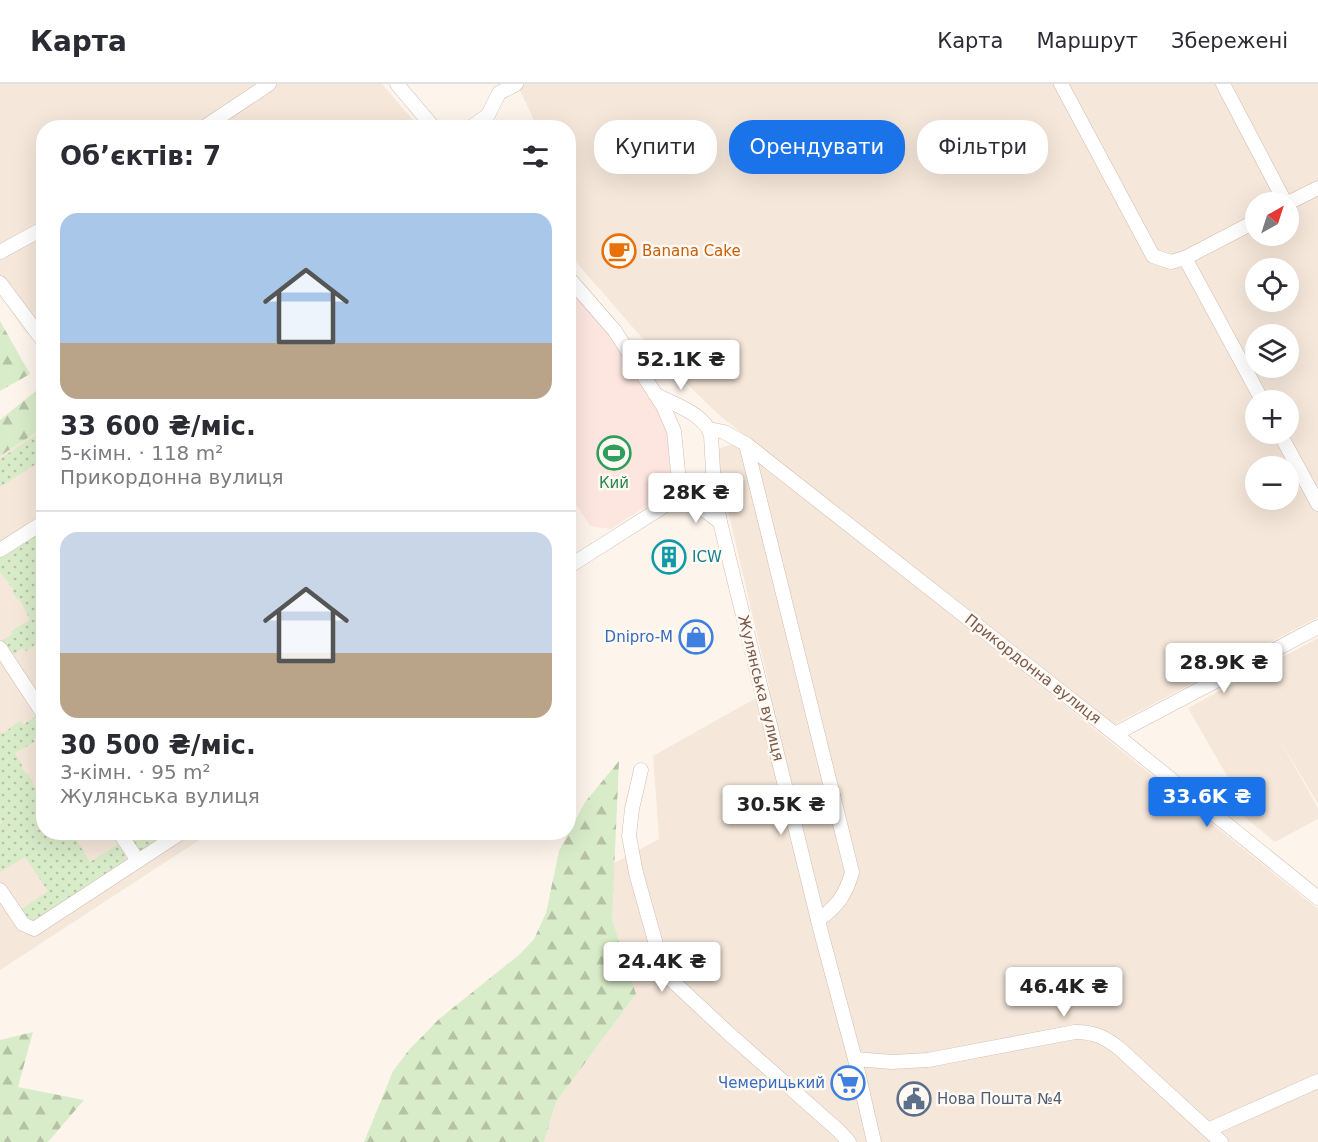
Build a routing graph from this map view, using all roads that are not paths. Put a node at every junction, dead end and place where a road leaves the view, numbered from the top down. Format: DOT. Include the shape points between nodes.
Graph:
graph roads {
  1 [pos="269,84"];
  2 [pos="397,84"];
  3 [pos="516,84"];
  4 [pos="1061,84"];
  5 [pos="1223,84"];
  6 [pos="215,120"];
  7 [pos="427,120"];
  8 [pos="482,120"];
  9 [pos="1317,190"];
  10 [pos="1281,192"];
  11 [pos="1299,198"];
  12 [pos="1245,226"];
  13 [pos="36,232"];
  14 [pos="0,252"];
  15 [pos="1185,258"];
  16 [pos="0,283"];
  17 [pos="576,287"];
  18 [pos="36,331"];
  19 [pos="1257,390"];
  20 [pos="656,394"];
  21 [pos="692,415"];
  22 [pos="709,429"];
  23 [pos="674,430"];
  24 [pos="746,444"];
  25 [pos="1285,444"];
  26 [pos="714,488"];
  27 [pos="686,497"];
  28 [pos="1318,504"];
  29 [pos="720,522"];
  30 [pos="36,527"];
  31 [pos="0,550"];
  32 [pos="576,562"];
  33 [pos="1318,627"];
  34 [pos="0,648"];
  35 [pos="36,704"];
  36 [pos="1115,734"];
  37 [pos="640,770"];
  38 [pos="124,840"];
  39 [pos="170,840"];
  40 [pos="138,861"];
  41 [pos="0,890"];
  42 [pos="1318,897"];
  43 [pos="818,921"];
  44 [pos="855,1059"];
  45 [pos="1318,1081"];
  46 [pos="1208,1130"];
  47 [pos="849,1142"];
  48 [pos="874,1142"];
  49 [pos="1221,1142"];
  1 -- 6 [label="street"];
  2 -- 7 [label="street"];
  3 -- 8 [label="street" via="499,93 489,115"];
  4 -- 15 [label="street" via="1153,256 1171,262"];
  5 -- 10 [label="street"];
  9 -- 11 [label="street"];
  12 -- 15 [label="street"];
  13 -- 14 [label="street"];
  15 -- 19 [label="street"];
  16 -- 18 [label="street"];
  17 -- 20 [label="street" via="615,331"];
  20 -- 21 [label="street, Прикордонна вулиця"];
  20 -- 23 [label="street"];
  21 -- 22 [label="street, Прикордонна вулиця"];
  21 -- 23 [label="street" via="681,419"];
  22 -- 24 [label="street, Прикордонна вулиця"];
  22 -- 26 [label="street, Жулянська вулиця"];
  23 -- 27 [label="street" via="679,482"];
  24 -- 36 [label="street, Прикордонна вулиця"];
  24 -- 43 [label="street" via="852,872 842,899"];
  25 -- 28 [label="street"];
  26 -- 27 [label="street" via="702,500"];
  26 -- 29 [label="street, Жулянська вулиця"];
  27 -- 29 [label="street"];
  27 -- 32 [label="street"];
  29 -- 43 [label="street, Жулянська вулиця"];
  30 -- 31 [label="street"];
  33 -- 36 [label="street"];
  34 -- 35 [label="street"];
  36 -- 42 [label="street, Прикордонна вулиця"];
  37 -- 47 [label="street" via="629,836 664,973"];
  38 -- 40 [label="street"];
  39 -- 40 [label="street"];
  40 -- 41 [label="street" via="34,930 23,924"];
  43 -- 44 [label="street, Жулянська вулиця"];
  44 -- 46 [label="street" via="928,1060 1090,1032 1120,1049"];
  44 -- 48 [label="street, Жулянська вулиця"];
  45 -- 46 [label="street"];
  46 -- 49 [label="street"];
}
